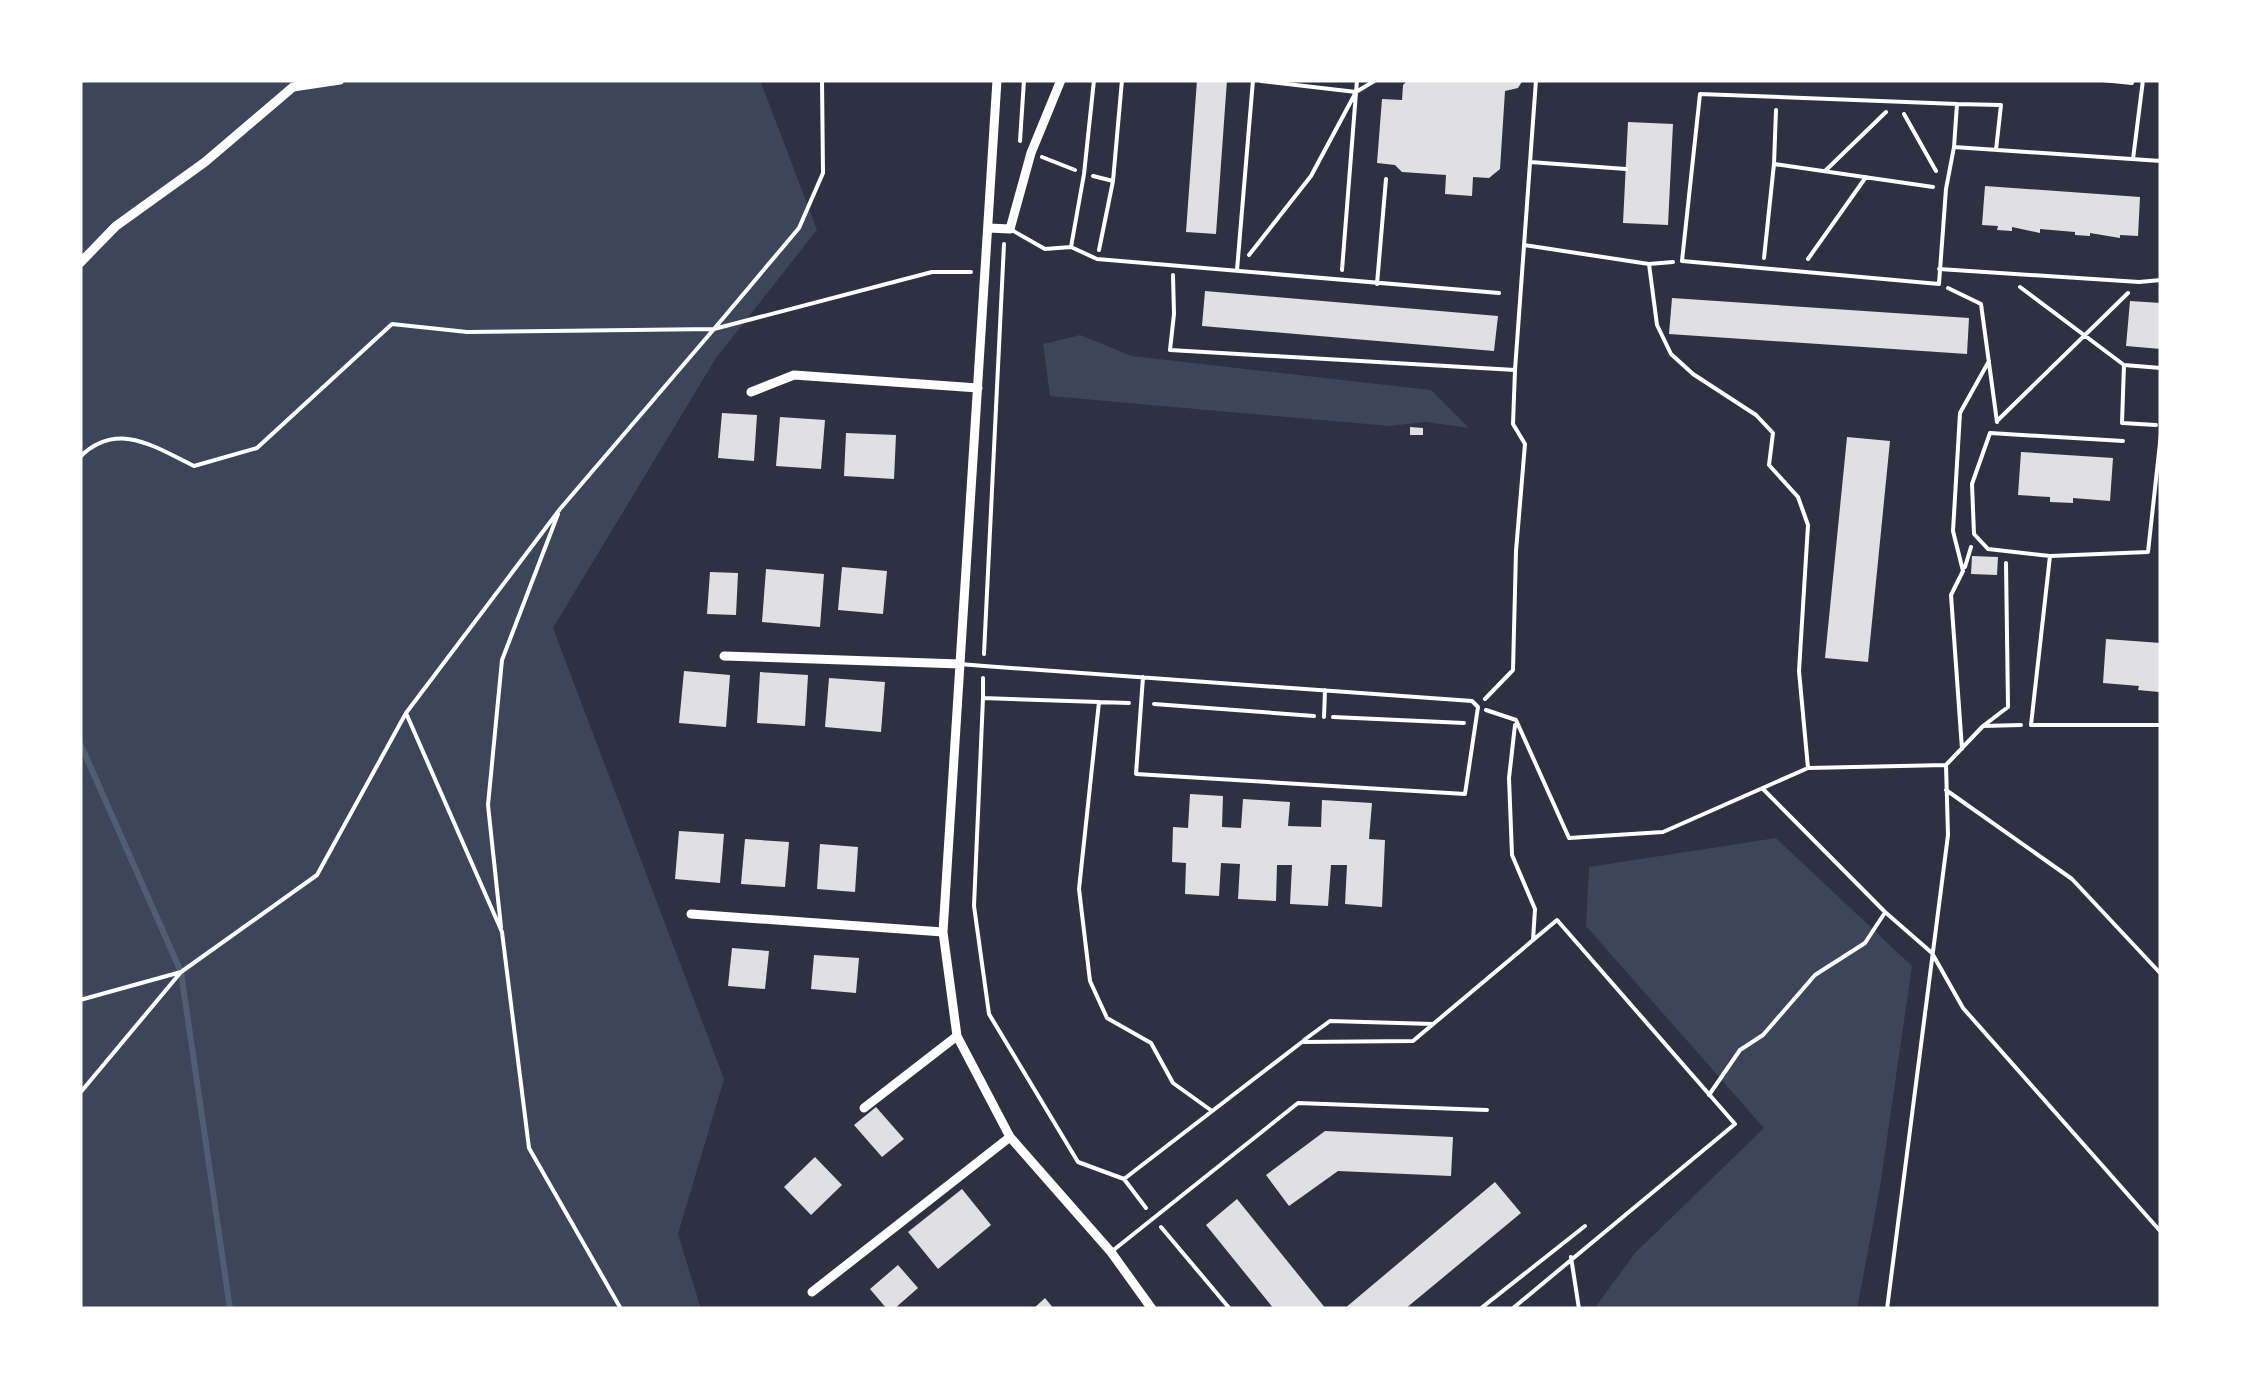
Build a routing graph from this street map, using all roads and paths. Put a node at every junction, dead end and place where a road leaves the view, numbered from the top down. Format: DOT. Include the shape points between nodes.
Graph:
graph roads {
  1 [pos="340,80"];
  2 [pos="822,80"];
  3 [pos="998,80"];
  4 [pos="1061,80"];
  5 [pos="1094,80"];
  6 [pos="1122,80"];
  7 [pos="1254,80"];
  8 [pos="1357,80"];
  9 [pos="1376,80"];
  10 [pos="1536,80"];
  11 [pos="2102,80"];
  12 [pos="2143,82"];
  13 [pos="1356,92"];
  14 [pos="1777,97"];
  15 [pos="1897,102"];
  16 [pos="1957,104"];
  17 [pos="1954,148"];
  18 [pos="1996,150"];
  19 [pos="2133,159"];
  20 [pos="2161,160"];
  21 [pos="1530,162"];
  22 [pos="1774,164"];
  23 [pos="1626,169"];
  24 [pos="1825,171"];
  25 [pos="1866,177"];
  26 [pos="1386,179"];
  27 [pos="1946,189"];
  28 [pos="989,228"];
  29 [pos="1010,230"];
  30 [pos="1018,243"];
  31 [pos="1524,245"];
  32 [pos="1071,247"];
  33 [pos="1097,259"];
  34 [pos="1682,261"];
  35 [pos="80,263"];
  36 [pos="1649,264"];
  37 [pos="1172,265"];
  38 [pos="1763,269"];
  39 [pos="1940,269"];
  40 [pos="986,271"];
  41 [pos="1237,271"];
  42 [pos="1799,272"];
  43 [pos="2001,273"];
  44 [pos="1341,279"];
  45 [pos="2161,280"];
  46 [pos="2139,282"];
  47 [pos="1377,284"];
  48 [pos="1939,284"];
  49 [pos="1499,293"];
  50 [pos="714,329"];
  51 [pos="1989,361"];
  52 [pos="2124,365"];
  53 [pos="2161,368"];
  54 [pos="1515,370"];
  55 [pos="978,388"];
  56 [pos="752,392"];
  57 [pos="1998,420"];
  58 [pos="2143,425"];
  59 [pos="1990,432"];
  60 [pos="2161,434"];
  61 [pos="2123,441"];
  62 [pos="80,457"];
  63 [pos="560,509"];
  64 [pos="1974,534"];
  65 [pos="2006,551"];
  66 [pos="2050,556"];
  67 [pos="1963,571"];
  68 [pos="724,656"];
  69 [pos="960,664"];
  70 [pos="984,666"];
  71 [pos="1144,678"];
  72 [pos="1325,690"];
  73 [pos="984,698"];
  74 [pos="1099,702"];
  75 [pos="1142,704"];
  76 [pos="1478,707"];
  77 [pos="406,713"];
  78 [pos="1324,716"];
  79 [pos="1516,720"];
  80 [pos="1475,724"];
  81 [pos="2030,725"];
  82 [pos="1983,726"];
  83 [pos="2161,726"];
  84 [pos="1962,748"];
  85 [pos="1946,766"];
  86 [pos="1808,768"];
  87 [pos="1763,789"];
  88 [pos="1946,790"];
  89 [pos="1885,912"];
  90 [pos="690,914"];
  91 [pos="502,932"];
  92 [pos="943,932"];
  93 [pos="1534,940"];
  94 [pos="1932,953"];
  95 [pos="206,954"];
  96 [pos="182,972"];
  97 [pos="2161,974"];
  98 [pos="175,980"];
  99 [pos="80,1000"];
  100 [pos="1433,1024"];
  101 [pos="957,1036"];
  102 [pos="1302,1042"];
  103 [pos="80,1093"];
  104 [pos="1710,1095"];
  105 [pos="864,1108"];
  106 [pos="1212,1110"];
  107 [pos="1487,1110"];
  108 [pos="1010,1137"];
  109 [pos="1124,1179"];
  110 [pos="1152,1216"];
  111 [pos="1585,1226"];
  112 [pos="2161,1232"];
  113 [pos="1110,1252"];
  114 [pos="1571,1257"];
  115 [pos="812,1292"];
  116 [pos="621,1309"];
  117 [pos="1152,1309"];
  118 [pos="1230,1309"];
  119 [pos="1480,1309"];
  120 [pos="1512,1309"];
  121 [pos="1580,1309"];
  122 [pos="1886,1309"];
  1 -- 35 [label="street" via="293,87 206,162 116,226"];
  2 -- 50 [label="path" via="822,172 798,228"];
  3 -- 28 [label="street"];
  4 -- 29 [label="street"];
  5 -- 32 [label="lane"];
  6 -- 33 [label="path" via="1113,181"];
  7 -- 13 [label="path"];
  7 -- 41 [label="lane"];
  8 -- 13 [label="path"];
  9 -- 13 [label="path"];
  10 -- 21 [label="path"];
  11 -- 12 [label="path"];
  12 -- 19 [label="lane"];
  13 -- 41 [label="path" via="1311,176"];
  13 -- 44 [label="path"];
  14 -- 15 [label="lane"];
  14 -- 22 [label="path"];
  14 -- 34 [label="lane" via="1700,94"];
  15 -- 16 [label="lane"];
  15 -- 24 [label="path"];
  15 -- 27 [label="path"];
  16 -- 17 [label="lane"];
  16 -- 18 [label="lane" via="2000,106"];
  17 -- 18 [label="lane"];
  17 -- 27 [label="lane"];
  18 -- 19 [label="lane"];
  19 -- 20 [label="lane"];
  21 -- 23 [label="path"];
  21 -- 31 [label="path"];
  22 -- 24 [label="path"];
  22 -- 38 [label="path"];
  24 -- 25 [label="path"];
  25 -- 27 [label="path"];
  25 -- 42 [label="path"];
  26 -- 47 [label="lane"];
  27 -- 39 [label="lane"];
  28 -- 29 [label="street"];
  28 -- 40 [label="street"];
  29 -- 32 [label="lane" via="1045,249"];
  30 -- 70 [label="path" via="1004,240"];
  31 -- 36 [label="path"];
  31 -- 54 [label="path"];
  32 -- 33 [label="lane"];
  33 -- 37 [label="lane"];
  34 -- 36 [label="path"];
  34 -- 38 [label="lane"];
  36 -- 86 [label="path" via="1657,325 1671,354 1773,433 1769,465 1798,497 1808,525 1798,671"];
  37 -- 41 [label="lane"];
  37 -- 54 [label="path" via="1170,350"];
  38 -- 42 [label="lane"];
  39 -- 43 [label="lane"];
  39 -- 48 [label="lane"];
  40 -- 50 [label="path" via="932,272"];
  40 -- 55 [label="street"];
  41 -- 44 [label="lane"];
  42 -- 48 [label="lane"];
  43 -- 46 [label="lane"];
  43 -- 52 [label="path"];
  44 -- 47 [label="lane"];
  45 -- 46 [label="lane"];
  46 -- 57 [label="path"];
  47 -- 49 [label="lane"];
  48 -- 51 [label="path" via="1981,304"];
  50 -- 62 [label="path" via="467,332 392,324 257,448 194,466 136,437 92,444"];
  50 -- 63 [label="path"];
  51 -- 57 [label="path"];
  51 -- 67 [label="path" via="1960,413 1953,530"];
  52 -- 53 [label="path"];
  52 -- 58 [label="path" via="2122,422"];
  54 -- 76 [label="path" via="1513,424 1525,444 1513,670"];
  55 -- 56 [label="street" via="794,374"];
  55 -- 69 [label="street"];
  57 -- 59 [label="path"];
  59 -- 61 [label="lane"];
  59 -- 64 [label="lane" via="1972,484"];
  60 -- 66 [label="lane" via="2148,552"];
  63 -- 77 [label="path"];
  63 -- 91 [label="path" via="502,660 488,805"];
  64 -- 65 [label="lane" via="1988,549"];
  64 -- 67 [label="path"];
  65 -- 66 [label="lane"];
  65 -- 82 [label="path" via="2008,706"];
  66 -- 81 [label="lane"];
  67 -- 84 [label="path" via="1951,594"];
  68 -- 69 [label="street"];
  69 -- 70 [label="lane"];
  69 -- 92 [label="street"];
  70 -- 71 [label="lane"];
  70 -- 73 [label="path"];
  71 -- 72 [label="lane"];
  71 -- 75 [label="lane"];
  72 -- 76 [label="lane" via="1472,700"];
  72 -- 78 [label="lane"];
  73 -- 74 [label="path"];
  73 -- 109 [label="path" via="974,906 989,1014 1078,1162"];
  74 -- 75 [label="path"];
  74 -- 106 [label="path" via="1080,889 1090,981 1107,1018 1151,1043 1174,1083"];
  75 -- 78 [label="path"];
  75 -- 80 [label="lane" via="1136,774 1388,790 1465,794"];
  76 -- 79 [label="path"];
  76 -- 80 [label="lane"];
  77 -- 91 [label="path"];
  77 -- 95 [label="path" via="317,875"];
  78 -- 80 [label="path"];
  79 -- 87 [label="path" via="1570,838 1663,832"];
  79 -- 93 [label="path" via="1509,778 1512,854 1535,909"];
  81 -- 82 [label="path"];
  81 -- 83 [label="lane"];
  82 -- 84 [label="path"];
  84 -- 85 [label="path"];
  85 -- 86 [label="path"];
  85 -- 88 [label="path"];
  86 -- 87 [label="path"];
  87 -- 89 [label="path"];
  88 -- 94 [label="path" via="1948,835"];
  88 -- 97 [label="path" via="2072,879"];
  89 -- 94 [label="path"];
  89 -- 104 [label="path" via="1866,943 1815,975 1763,1035 1740,1050"];
  90 -- 92 [label="street"];
  91 -- 116 [label="path" via="529,1148"];
  92 -- 101 [label="street"];
  93 -- 100 [label="path"];
  93 -- 104 [label="path" via="1556,920"];
  94 -- 112 [label="path" via="1963,1008"];
  94 -- 122 [label="path"];
  95 -- 96 [label="path"];
  95 -- 98 [label="path"];
  96 -- 98 [label="path"];
  96 -- 99 [label="path"];
  98 -- 103 [label="path"];
  100 -- 102 [label="path" via="1413,1041"];
  100 -- 102 [label="path" via="1330,1021"];
  101 -- 105 [label="street"];
  101 -- 108 [label="street"];
  102 -- 106 [label="path"];
  104 -- 114 [label="path" via="1735,1124"];
  106 -- 109 [label="path"];
  107 -- 110 [label="lane" via="1298,1103"];
  108 -- 113 [label="street"];
  108 -- 115 [label="street"];
  109 -- 110 [label="path"];
  110 -- 113 [label="lane"];
  110 -- 118 [label="path"];
  111 -- 119 [label="lane"];
  113 -- 117 [label="street"];
  114 -- 120 [label="path"];
  114 -- 121 [label="path"];
}
